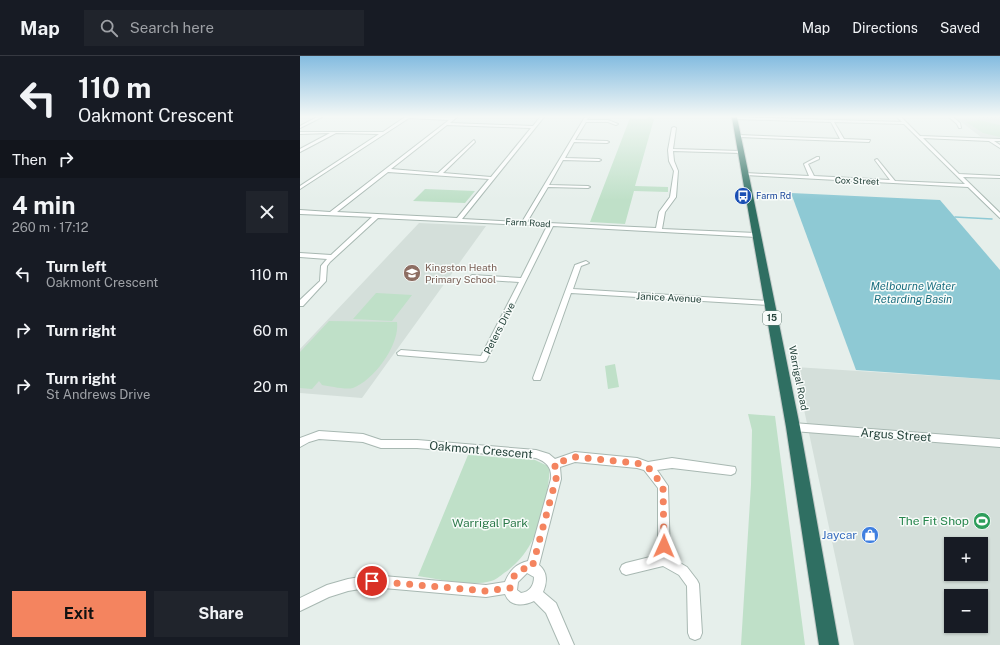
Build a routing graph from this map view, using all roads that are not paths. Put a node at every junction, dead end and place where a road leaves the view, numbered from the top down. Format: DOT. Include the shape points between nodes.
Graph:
graph roads {
  1 [pos="312,144"];
  2 [pos="366,144"];
  3 [pos="419,144"];
  4 [pos="470,144"];
  5 [pos="520,144"];
  6 [pos="570,144"];
  7 [pos="671,144"];
  8 [pos="740,144"];
  9 [pos="927,144"];
  10 [pos="670,150"];
  11 [pos="300,151"];
  12 [pos="741,152"];
  13 [pos="817,158"];
  14 [pos="562,159"];
  15 [pos="599,160"];
  16 [pos="877,160"];
  17 [pos="386,170"];
  18 [pos="439,174"];
  19 [pos="745,174"];
  20 [pos="958,176"];
  21 [pos="1000,177"];
  22 [pos="492,178"];
  23 [pos="812,178"];
  24 [pos="894,182"];
  25 [pos="546,186"];
  26 [pos="969,186"];
  27 [pos="588,187"];
  28 [pos="300,188"];
  29 [pos="300,212"];
  30 [pos="331,214"];
  31 [pos="377,216"];
  32 [pos="1000,216"];
  33 [pos="458,220"];
  34 [pos="524,223"];
  35 [pos="552,224"];
  36 [pos="659,230"];
  37 [pos="756,234"];
  38 [pos="300,255"];
  39 [pos="332,257"];
  40 [pos="586,263"];
  41 [pos="472,277"];
  42 [pos="523,280"];
  43 [pos="569,291"];
  44 [pos="769,303"];
  45 [pos="300,304"];
  46 [pos="401,353"];
  47 [pos="537,378"];
  48 [pos="793,427"];
  49 [pos="300,443"];
  50 [pos="1000,443"];
  51 [pos="554,464"];
  52 [pos="648,467"];
  53 [pos="731,470"];
  54 [pos="664,560"];
  55 [pos="532,568"];
  56 [pos="626,569"];
  57 [pos="510,588"];
  58 [pos="535,594"];
  59 [pos="300,605"];
  60 [pos="695,633"];
  61 [pos="567,645"];
  62 [pos="829,645"];
  1 -- 11 [label="street"];
  2 -- 28 [label="street"];
  3 -- 17 [label="street"];
  4 -- 18 [label="street"];
  5 -- 22 [label="street"];
  6 -- 14 [label="street"];
  7 -- 10 [label="street"];
  8 -- 12 [label="highway, Warrigal Road / 15"];
  9 -- 20 [label="street"];
  10 -- 12 [label="street"];
  10 -- 36 [label="street" via="671,164 676,171 673,198 662,212"];
  12 -- 19 [label="highway, Warrigal Road / 15"];
  13 -- 23 [label="street" via="806,164"];
  14 -- 15 [label="street"];
  14 -- 25 [label="street"];
  16 -- 24 [label="street"];
  17 -- 18 [label="street"];
  17 -- 30 [label="street"];
  18 -- 22 [label="street"];
  19 -- 23 [label="street, Cox Street"];
  19 -- 37 [label="highway, Warrigal Road / 15"];
  20 -- 21 [label="street"];
  20 -- 26 [label="street"];
  22 -- 33 [label="street"];
  23 -- 24 [label="street, Cox Street"];
  24 -- 26 [label="street, Cox Street"];
  25 -- 27 [label="street"];
  25 -- 34 [label="street"];
  26 -- 32 [label="street"];
  29 -- 30 [label="street, Farm Road"];
  30 -- 31 [label="street, Farm Road"];
  31 -- 33 [label="street, Farm Road"];
  31 -- 39 [label="street"];
  33 -- 34 [label="street, Farm Road"];
  34 -- 35 [label="street, Farm Road"];
  35 -- 36 [label="street, Farm Road"];
  35 -- 42 [label="street, Peters Drive"];
  36 -- 37 [label="street, Farm Road"];
  37 -- 44 [label="highway, Warrigal Road / 15"];
  38 -- 39 [label="street"];
  39 -- 45 [label="street" via="324,266 324,279 321,284"];
  40 -- 43 [label="street" via="578,265"];
  41 -- 42 [label="street"];
  42 -- 46 [label="street, Peters Drive" via="483,359"];
  43 -- 44 [label="street, Janice Avenue"];
  43 -- 47 [label="street"];
  44 -- 48 [label="highway, Warrigal Road / 15"];
  48 -- 50 [label="street, Argus Street"];
  48 -- 62 [label="highway, Warrigal Road / 15"];
  49 -- 51 [label="street, Oakmont Crescent" via="319,435 363,438 381,444 417,444 536,454 546,457"];
  51 -- 52 [label="street" via="575,457 637,463"];
  51 -- 55 [label="street" via="557,471 556,479"];
  52 -- 53 [label="street" via="672,463"];
  52 -- 54 [label="street" via="663,486"];
  54 -- 56 [label="street"];
  54 -- 60 [label="street" via="683,572 693,584"];
  55 -- 57 [label="street" via="517,572"];
  55 -- 58 [label="street" via="539,573 540,578"];
  57 -- 58 [label="street" via="519,599 529,598"];
  57 -- 59 [label="street" via="486,591 372,581 348,584"];
  58 -- 61 [label="street" via="551,608"];
}
